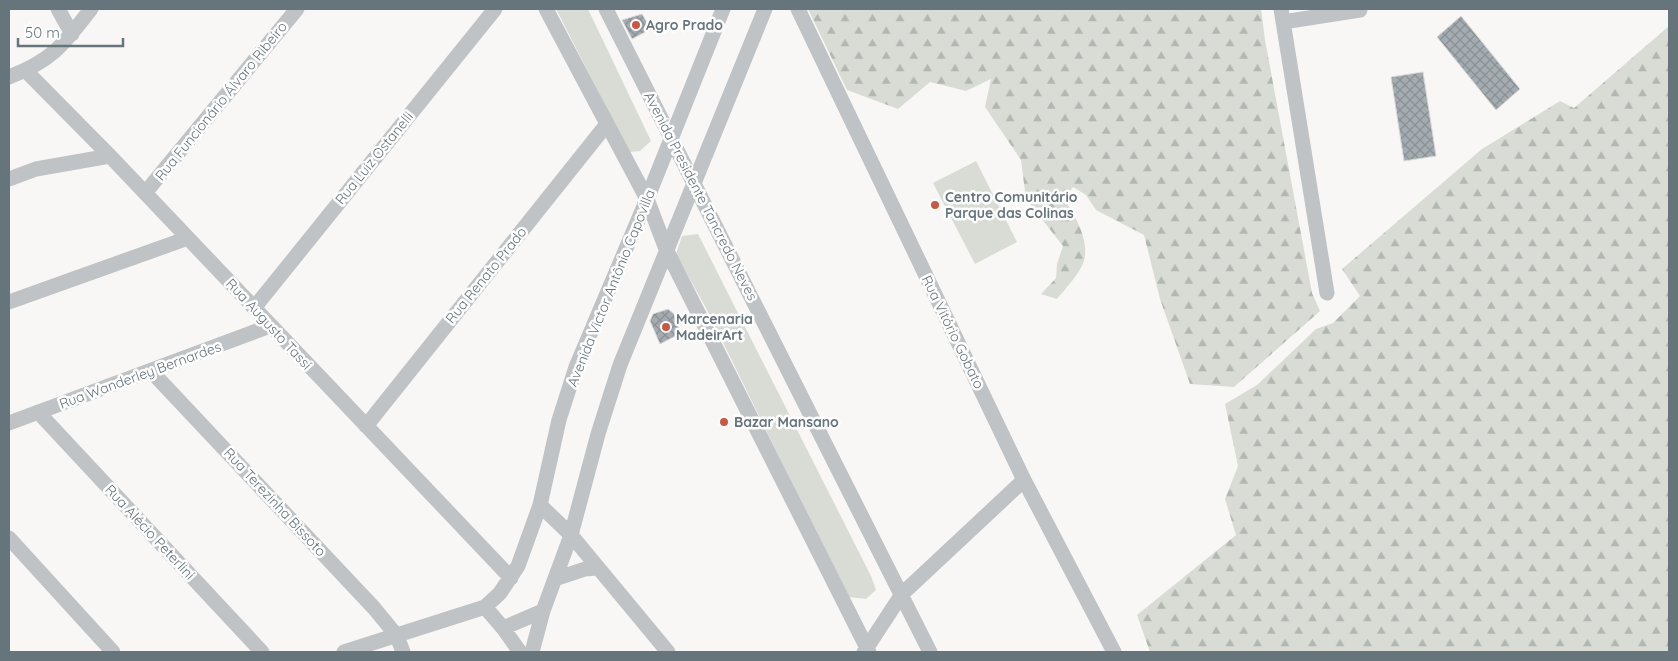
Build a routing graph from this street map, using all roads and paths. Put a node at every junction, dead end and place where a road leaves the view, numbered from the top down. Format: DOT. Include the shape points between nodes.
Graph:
graph roads {
  1 [pos="58,9"];
  2 [pos="91,9"];
  3 [pos="297,9"];
  4 [pos="495,9"];
  5 [pos="546,9"];
  6 [pos="606,9"];
  7 [pos="723,9"];
  8 [pos="765,9"];
  9 [pos="798,9"];
  10 [pos="1360,10"];
  11 [pos="1282,15"];
  12 [pos="72,34"];
  13 [pos="26,71"];
  14 [pos="9,78"];
  15 [pos="606,124"];
  16 [pos="672,136"];
  17 [pos="110,156"];
  18 [pos="9,179"];
  19 [pos="696,184"];
  20 [pos="145,193"];
  21 [pos="647,199"];
  22 [pos="188,238"];
  23 [pos="666,250"];
  24 [pos="1327,293"];
  25 [pos="9,302"];
  26 [pos="254,308"];
  27 [pos="270,326"];
  28 [pos="151,371"];
  29 [pos="38,412"];
  30 [pos="9,423"];
  31 [pos="366,426"];
  32 [pos="1024,480"];
  33 [pos="540,505"];
  34 [pos="571,535"];
  35 [pos="9,538"];
  36 [pos="597,568"];
  37 [pos="511,578"];
  38 [pos="555,579"];
  39 [pos="902,594"];
  40 [pos="485,608"];
  41 [pos="543,611"];
  42 [pos="504,628"];
  43 [pos="397,636"];
  44 [pos="867,650"];
  45 [pos="113,652"];
  46 [pos="262,652"];
  47 [pos="344,652"];
  48 [pos="403,652"];
  49 [pos="520,652"];
  50 [pos="532,652"];
  51 [pos="668,652"];
  52 [pos="930,652"];
  53 [pos="1114,652"];
  1 -- 12 [label="street"];
  2 -- 12 [label="street"];
  3 -- 20 [label="street, Rua Funcionário Álvaro Ribeiro"];
  4 -- 26 [label="street, Rua Luiz Ostanelli"];
  5 -- 15 [label="street"];
  6 -- 16 [label="street, Avenida Presidente Tancredo Neves"];
  7 -- 16 [label="street, Avenida Victor Antônio Capovilla"];
  8 -- 19 [label="street"];
  9 -- 32 [label="street, Rua Vitório Gobato"];
  10 -- 11 [label="street"];
  11 -- 24 [label="street"];
  12 -- 13 [label="street" via="52,55"];
  13 -- 14 [label="street"];
  13 -- 17 [label="street, Rua Augusto Tassi"];
  15 -- 21 [label="street"];
  15 -- 31 [label="street, Rua Renato Prado"];
  16 -- 19 [label="street, Avenida Presidente Tancredo Neves"];
  16 -- 21 [label="street, Avenida Victor Antônio Capovilla"];
  17 -- 18 [label="street" via="36,169"];
  17 -- 20 [label="street, Rua Augusto Tassi"];
  19 -- 23 [label="street"];
  19 -- 39 [label="street, Avenida Presidente Tancredo Neves"];
  20 -- 22 [label="street, Rua Augusto Tassi"];
  21 -- 23 [label="street"];
  21 -- 33 [label="street, Avenida Victor Antônio Capovilla" via="576,367"];
  22 -- 25 [label="street"];
  22 -- 26 [label="street, Rua Augusto Tassi"];
  23 -- 34 [label="street" via="620,366"];
  23 -- 44 [label="street"];
  26 -- 27 [label="street, Rua Augusto Tassi"];
  27 -- 28 [label="street, Rua Wanderley Bernardes"];
  27 -- 31 [label="street, Rua Augusto Tassi"];
  28 -- 29 [label="street, Rua Wanderley Bernardes"];
  28 -- 43 [label="street, Rua Terezinha Bissoto"];
  29 -- 30 [label="street, Rua Wanderley Bernardes"];
  29 -- 46 [label="street, Rua Alécio Peterlini"];
  31 -- 37 [label="street, Rua Augusto Tassi"];
  32 -- 39 [label="street"];
  32 -- 53 [label="street, Rua Vitório Gobato"];
  33 -- 34 [label="street"];
  33 -- 37 [label="street, Avenida Victor Antônio Capovilla"];
  34 -- 36 [label="street"];
  34 -- 38 [label="street"];
  35 -- 45 [label="street"];
  36 -- 38 [label="street"];
  36 -- 51 [label="street"];
  37 -- 40 [label="street, Avenida Victor Antônio Capovilla"];
  38 -- 41 [label="street"];
  39 -- 44 [label="street"];
  39 -- 52 [label="street, Avenida Presidente Tancredo Neves"];
  40 -- 42 [label="street"];
  40 -- 43 [label="street"];
  41 -- 42 [label="street"];
  41 -- 50 [label="street"];
  42 -- 49 [label="street"];
  43 -- 47 [label="street"];
  43 -- 48 [label="street, Rua Terezinha Bissoto"];
}
